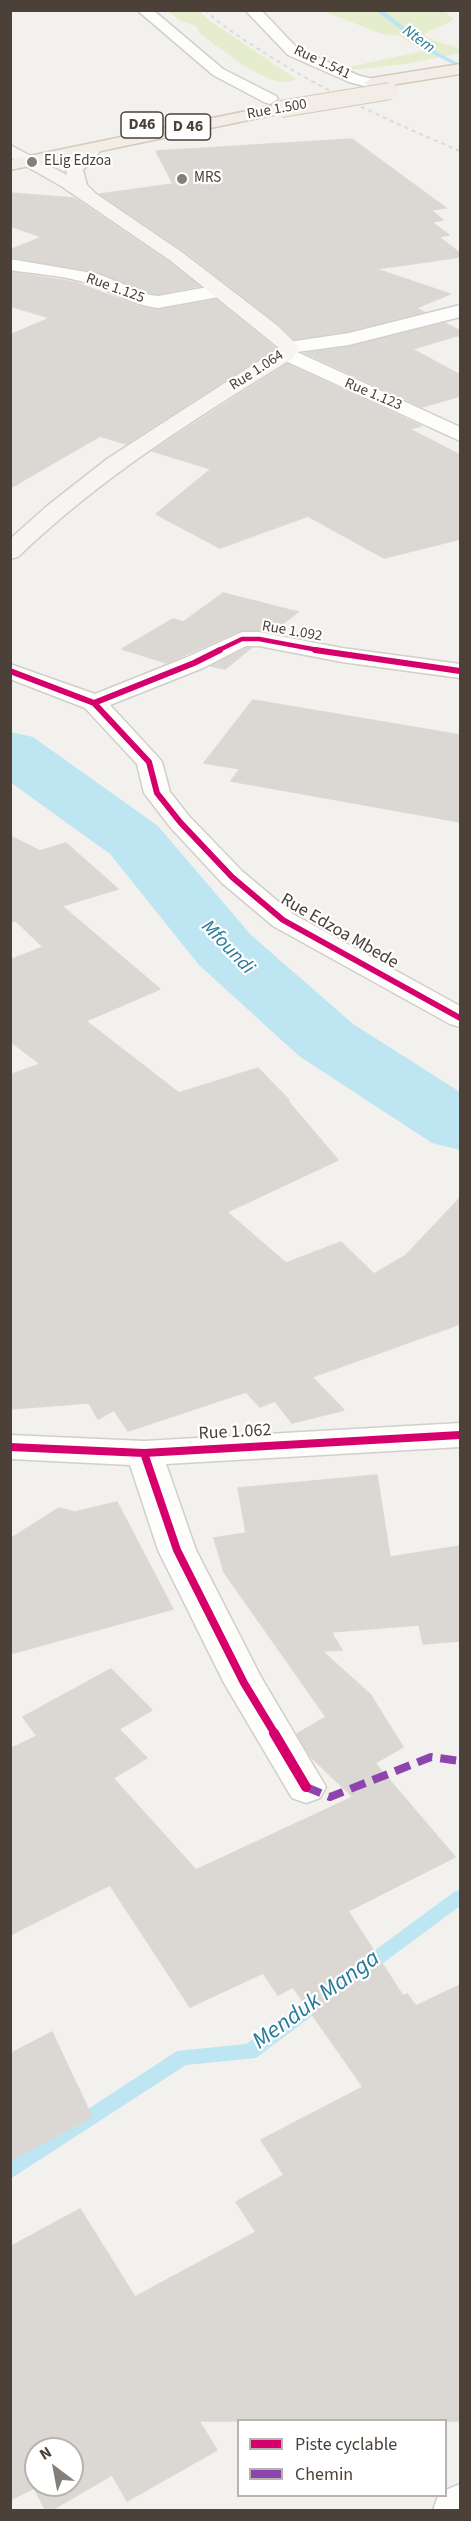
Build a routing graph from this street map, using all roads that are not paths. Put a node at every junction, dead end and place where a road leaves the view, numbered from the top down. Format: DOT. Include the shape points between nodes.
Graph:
graph roads {
  1 [pos="144,10"];
  2 [pos="252,10"];
  3 [pos="460,69"];
  4 [pos="460,81"];
  5 [pos="372,83"];
  6 [pos="276,104"];
  7 [pos="94,148"];
  8 [pos="11,155"];
  9 [pos="31,161"];
  10 [pos="89,198"];
  11 [pos="10,264"];
  12 [pos="219,291"];
  13 [pos="460,311"];
  14 [pos="287,351"];
  15 [pos="460,435"];
  16 [pos="10,552"];
  17 [pos="10,671"];
  18 [pos="460,671"];
  19 [pos="94,703"];
  20 [pos="460,1018"];
  21 [pos="460,1435"];
  22 [pos="10,1447"];
  23 [pos="144,1453"];
  24 [pos="306,1787"];
  1 -- 6 [label="street" via="218,72"];
  2 -- 5 [label="street, Rue 1.541" via="293,52"];
  3 -- 5 [label="main road, D46"];
  4 -- 6 [label="main road, Rue 1.500 / D 46, bridge"];
  5 -- 6 [label="main road, D46"];
  6 -- 7 [label="main road, Rue 1.500 / D 46"];
  6 -- 8 [label="main road, D46"];
  7 -- 9 [label="main road, D 46"];
  7 -- 10 [label="main road" via="74,169 79,186"];
  8 -- 9 [label="main road, Rue 1.064"];
  9 -- 10 [label="main road, Rue 1.064"];
  10 -- 12 [label="main road, Rue 1.064" via="177,257"];
  11 -- 12 [label="street, Rue 1.125" via="103,282 148,302"];
  12 -- 14 [label="main road, Rue 1.064" via="271,330"];
  13 -- 14 [label="street"];
  14 -- 15 [label="street, Rue 1.123"];
  14 -- 16 [label="main road, Rue 1.064" via="104,472 61,504"];
  17 -- 19 [label="street, Rue Edzoa Mbede"];
  18 -- 19 [label="street, Rue 1.092" via="242,639"];
  19 -- 20 [label="street, Rue Edzoa Mbede" via="149,762 158,793 180,822 232,877 283,920"];
  21 -- 23 [label="street, Rue 1.062"];
  22 -- 23 [label="street, Rue 1.062"];
  23 -- 24 [label="street" via="177,1550 244,1683"];
}
